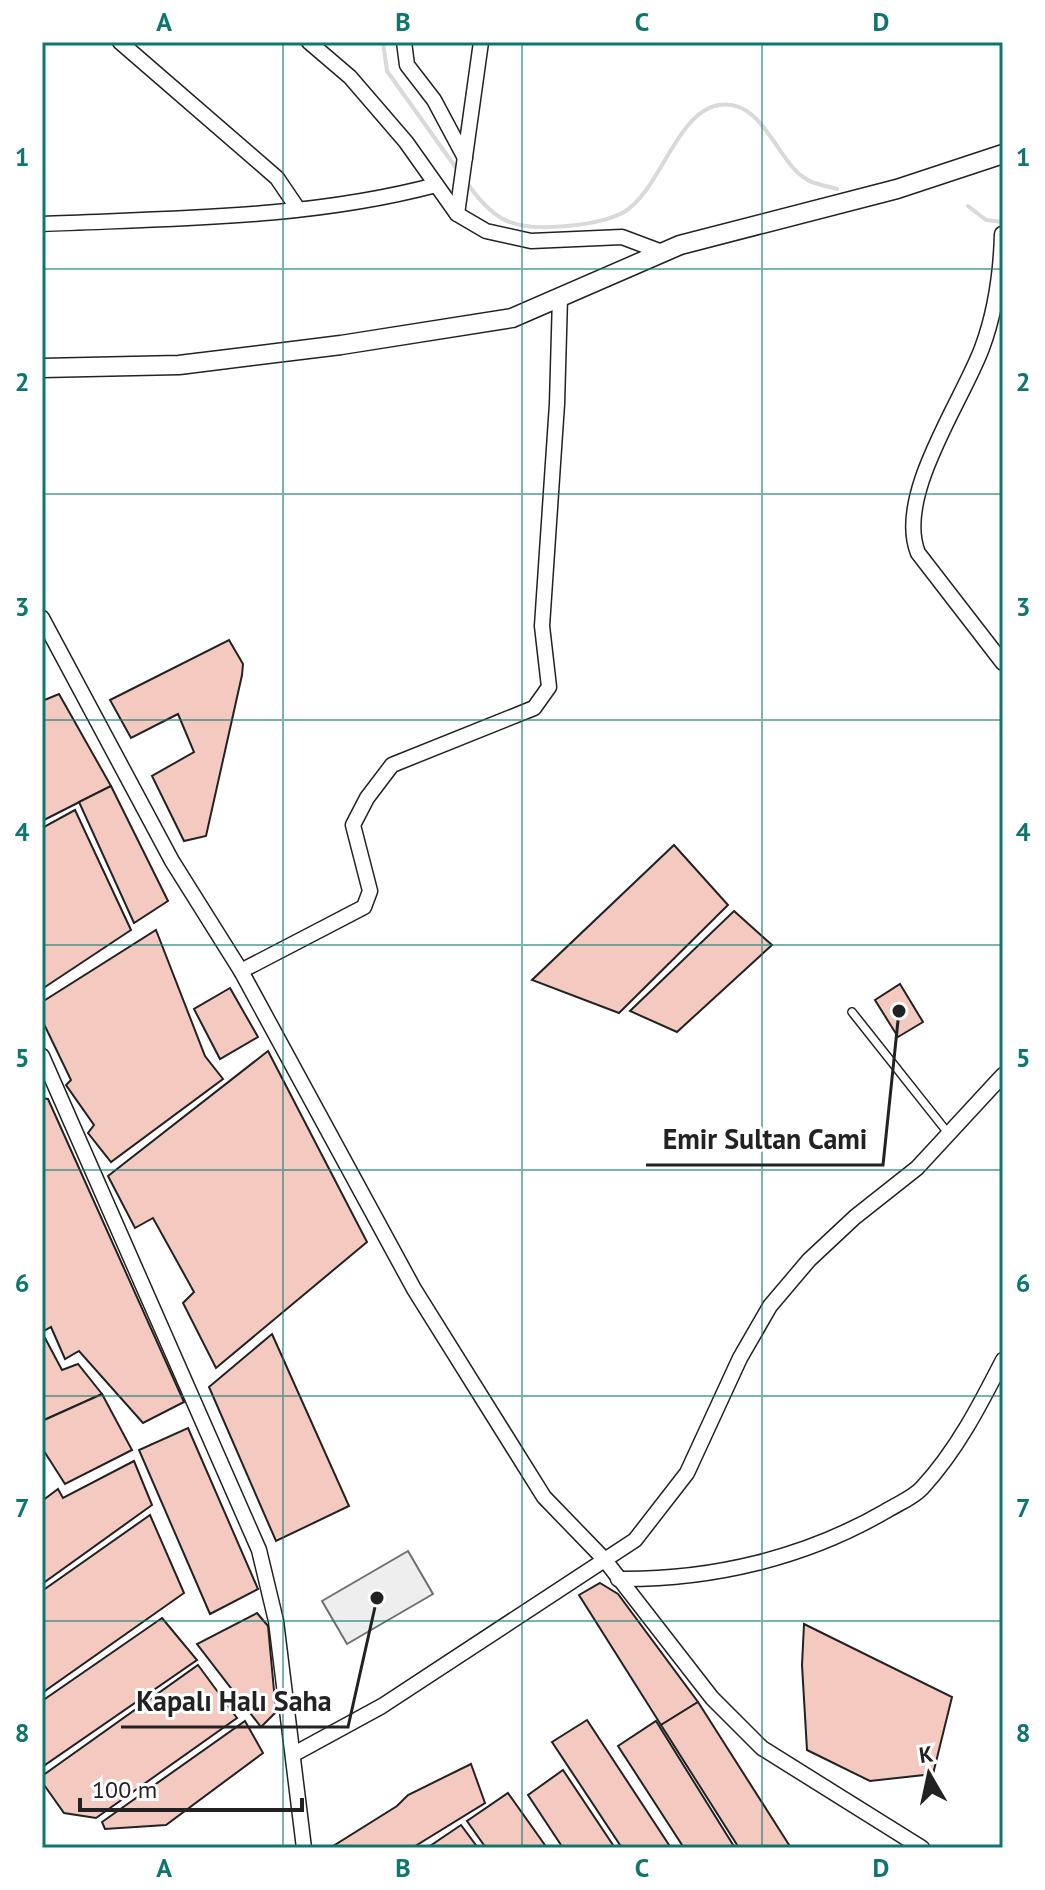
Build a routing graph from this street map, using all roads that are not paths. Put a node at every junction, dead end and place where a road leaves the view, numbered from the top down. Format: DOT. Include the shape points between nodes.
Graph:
graph roads {
  1 [pos="120,42"];
  2 [pos="309,42"];
  3 [pos="404,42"];
  4 [pos="481,42"];
  5 [pos="1003,154"];
  6 [pos="465,158"];
  7 [pos="436,185"];
  8 [pos="298,209"];
  9 [pos="457,214"];
  10 [pos="42,224"];
  11 [pos="1002,234"];
  12 [pos="662,252"];
  13 [pos="560,297"];
  14 [pos="42,368"];
  15 [pos="42,618"];
  16 [pos="1003,663"];
  17 [pos="241,971"];
  18 [pos="852,1012"];
  19 [pos="42,1056"];
  20 [pos="1003,1075"];
  21 [pos="948,1133"];
  22 [pos="1003,1360"];
  23 [pos="604,1559"];
  24 [pos="618,1579"];
  25 [pos="294,1754"];
  26 [pos="304,1848"];
  27 [pos="922,1848"];
  1 -- 8 [label="street" via="277,178"];
  2 -- 7 [label="street" via="350,77"];
  3 -- 6 [label="street" via="407,65 434,100"];
  4 -- 6 [label="street"];
  5 -- 12 [label="street" via="897,189"];
  6 -- 9 [label="street"];
  7 -- 8 [label="street" via="375,201"];
  7 -- 9 [label="street"];
  8 -- 10 [label="street"];
  9 -- 12 [label="street" via="486,231 531,241 622,237"];
  11 -- 16 [label="street" via="1002,265 982,349 944,423 910,533 918,553"];
  12 -- 13 [label="street"];
  13 -- 14 [label="street" via="512,318 341,345 179,365"];
  13 -- 17 [label="street" via="542,626 549,687 534,708 392,765 353,825 370,891 364,907"];
  15 -- 17 [label="street" via="172,861"];
  17 -- 23 [label="street" via="414,1289 544,1497"];
  18 -- 21 [label="lane"];
  19 -- 25 [label="street" via="259,1550 276,1621"];
  20 -- 21 [label="street"];
  21 -- 23 [label="street" via="917,1168 809,1260 770,1306 687,1473 635,1540"];
  22 -- 24 [label="street" via="967,1430 920,1491 847,1533 779,1559 668,1579"];
  23 -- 24 [label="street"];
  23 -- 25 [label="street" via="420,1682"];
  24 -- 27 [label="street" via="712,1698 762,1748"];
  25 -- 26 [label="street"];
}
